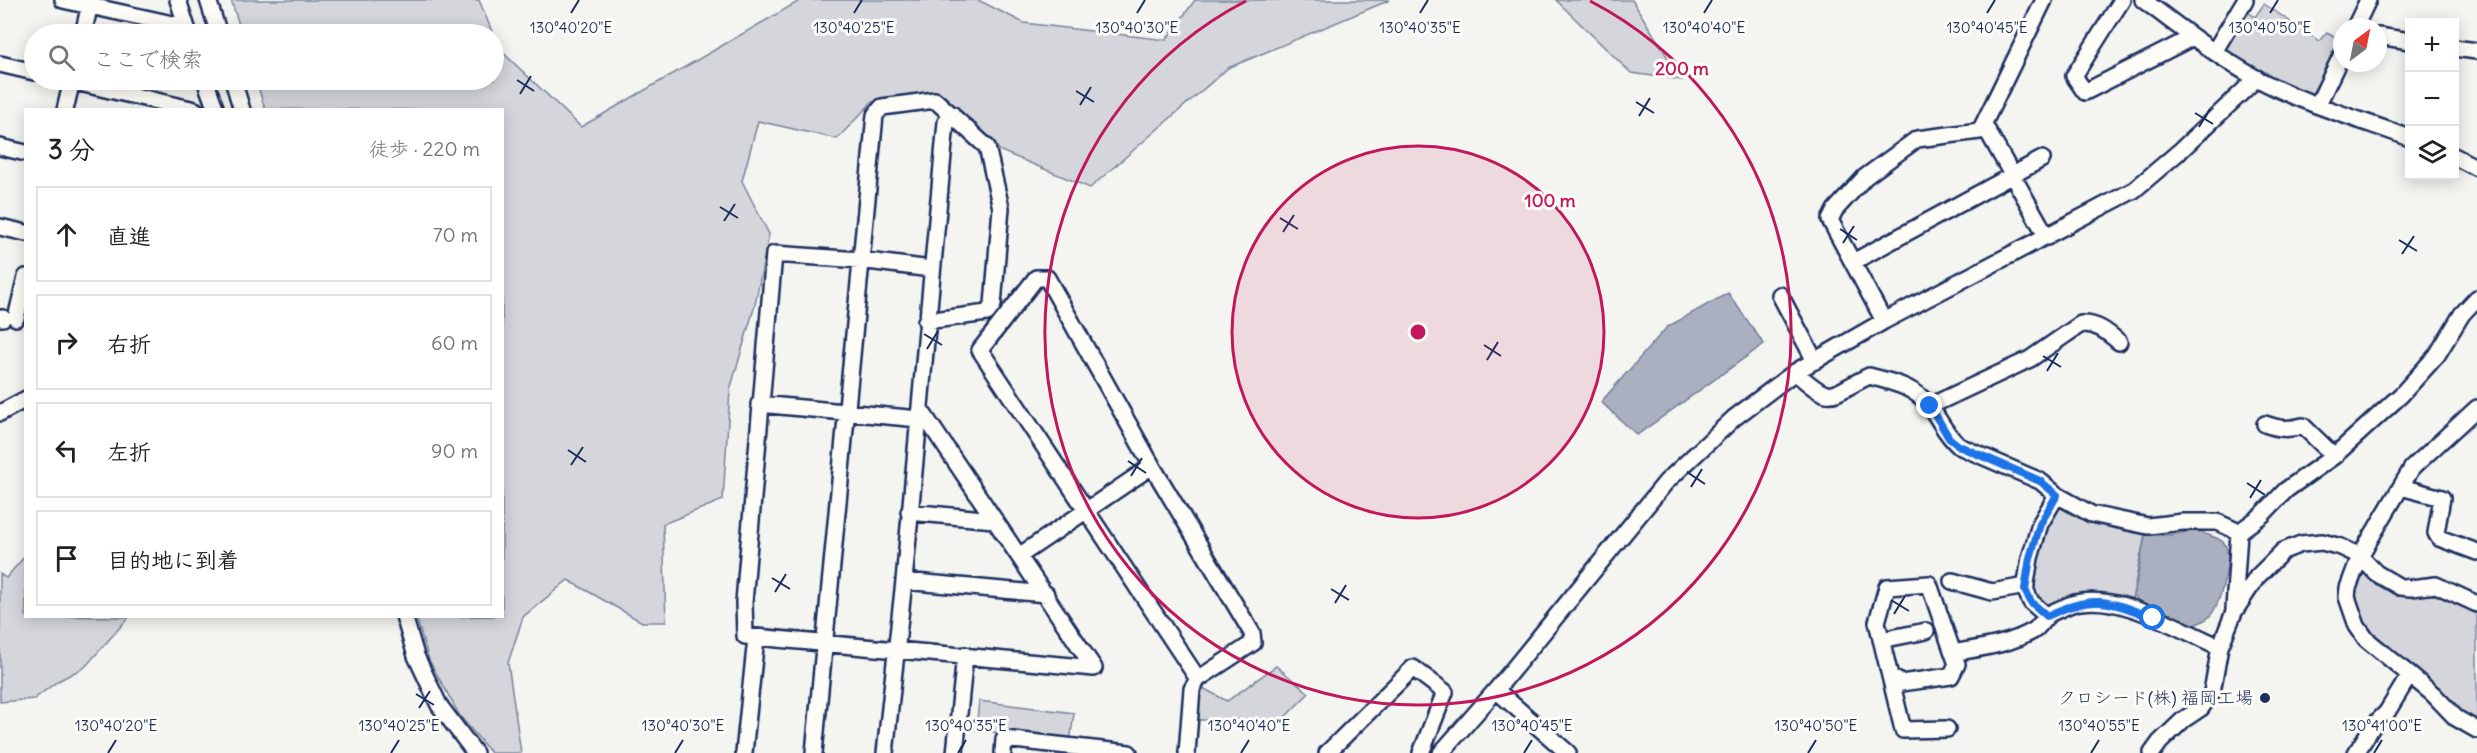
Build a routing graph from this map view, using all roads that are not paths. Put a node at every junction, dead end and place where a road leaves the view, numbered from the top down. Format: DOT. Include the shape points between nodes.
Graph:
graph roads {
  1 [pos="63,0"];
  2 [pos="178,0"];
  3 [pos="208,0"];
  4 [pos="2044,0"];
  5 [pos="2122,0"];
  6 [pos="2143,0"];
  7 [pos="2368,0"];
  8 [pos="2240,2"];
  9 [pos="91,3"];
  10 [pos="2359,18"];
  11 [pos="86,24"];
  12 [pos="164,24"];
  13 [pos="186,24"];
  14 [pos="216,24"];
  15 [pos="2193,37"];
  16 [pos="2387,37"];
  17 [pos="2405,40"];
  18 [pos="2459,49"];
  19 [pos="2477,51"];
  20 [pos="2214,52"];
  21 [pos="0,64"];
  22 [pos="24,70"];
  23 [pos="2333,72"];
  24 [pos="2257,78"];
  25 [pos="68,90"];
  26 [pos="112,90"];
  27 [pos="209,90"];
  28 [pos="236,90"];
  29 [pos="2318,104"];
  30 [pos="65,108"];
  31 [pos="187,108"];
  32 [pos="215,108"];
  33 [pos="241,108"];
  34 [pos="952,114"];
  35 [pos="1980,131"];
  36 [pos="2405,132"];
  37 [pos="0,147"];
  38 [pos="24,153"];
  39 [pos="2042,159"];
  40 [pos="2459,159"];
  41 [pos="2477,168"];
  42 [pos="2013,175"];
  43 [pos="0,227"];
  44 [pos="24,233"];
  45 [pos="2047,237"];
  46 [pos="860,260"];
  47 [pos="1853,262"];
  48 [pos="931,269"];
  49 [pos="24,282"];
  50 [pos="1779,296"];
  51 [pos="2477,298"];
  52 [pos="9,319"];
  53 [pos="926,321"];
  54 [pos="1884,321"];
  55 [pos="2119,342"];
  56 [pos="1815,360"];
  57 [pos="1795,372"];
  58 [pos="24,400"];
  59 [pos="759,404"];
  60 [pos="1930,406"];
  61 [pos="2477,408"];
  62 [pos="846,412"];
  63 [pos="0,413"];
  64 [pos="920,414"];
  65 [pos="2265,424"];
  66 [pos="2334,456"];
  67 [pos="1152,466"];
  68 [pos="2401,487"];
  69 [pos="2057,495"];
  70 [pos="1087,509"];
  71 [pos="909,512"];
  72 [pos="994,520"];
  73 [pos="2239,532"];
  74 [pos="2477,552"];
  75 [pos="1019,556"];
  76 [pos="2360,556"];
  77 [pos="904,581"];
  78 [pos="1952,581"];
  79 [pos="2026,586"];
  80 [pos="1046,594"];
  81 [pos="2477,604"];
  82 [pos="2234,612"];
  83 [pos="2047,616"];
  84 [pos="405,618"];
  85 [pos="1926,631"];
  86 [pos="756,638"];
  87 [pos="1881,640"];
  88 [pos="825,643"];
  89 [pos="2220,647"];
  90 [pos="895,650"];
  91 [pos="1953,653"];
  92 [pos="965,655"];
  93 [pos="1890,676"];
  94 [pos="2409,676"];
  95 [pos="1198,679"];
  96 [pos="1496,690"];
  97 [pos="1947,729"];
  98 [pos="2477,730"];
  99 [pos="475,753"];
  100 [pos="744,753"];
  101 [pos="814,753"];
  102 [pos="885,753"];
  103 [pos="955,753"];
  104 [pos="1003,753"];
  105 [pos="1129,753"];
  106 [pos="1187,753"];
  107 [pos="1327,753"];
  108 [pos="1421,753"];
  109 [pos="1441,753"];
  110 [pos="1568,753"];
  111 [pos="2152,753"];
  112 [pos="2356,753"];
  1 -- 9 [label="street"];
  2 -- 13 [label="street"];
  3 -- 14 [label="street"];
  4 -- 35 [label="street"];
  5 -- 15 [label="street" via="2074,76 2085,92"];
  6 -- 15 [label="street"];
  7 -- 10 [label="street"];
  8 -- 20 [label="street"];
  9 -- 11 [label="street"];
  9 -- 12 [label="street"];
  15 -- 20 [label="street"];
  16 -- 17 [label="street"];
  18 -- 19 [label="street"];
  20 -- 24 [label="street"];
  21 -- 22 [label="street"];
  23 -- 29 [label="street"];
  24 -- 29 [label="street"];
  24 -- 45 [label="street" via="2134,190"];
  25 -- 30 [label="street"];
  26 -- 31 [label="street"];
  27 -- 32 [label="street"];
  28 -- 33 [label="street"];
  29 -- 36 [label="street"];
  34 -- 46 [label="street" via="935,100 882,106 875,115"];
  34 -- 48 [label="street" via="946,122"];
  34 -- 53 [label="street" via="987,147 1001,208 993,305 987,314"];
  35 -- 42 [label="street" via="1987,130"];
  35 -- 47 [label="street" via="1917,139 1865,177 1830,220"];
  37 -- 38 [label="street"];
  39 -- 42 [label="street"];
  40 -- 41 [label="street"];
  42 -- 45 [label="street"];
  42 -- 47 [label="street"];
  43 -- 44 [label="street"];
  45 -- 54 [label="street"];
  46 -- 48 [label="street"];
  46 -- 59 [label="street" via="774,254"];
  46 -- 62 [label="street"];
  47 -- 54 [label="street"];
  48 -- 53 [label="street"];
  49 -- 52 [label="street"];
  50 -- 56 [label="street"];
  51 -- 66 [label="street" via="2462,314 2437,355 2401,395"];
  53 -- 64 [label="street"];
  54 -- 56 [label="street"];
  55 -- 60 [label="street" via="2098,327 2081,324 2030,358"];
  56 -- 57 [label="street"];
  57 -- 60 [label="street" via="1819,393 1835,395 1869,376 1912,390"];
  57 -- 96 [label="street" via="1734,418 1666,482"];
  58 -- 63 [label="street"];
  59 -- 62 [label="street"];
  59 -- 86 [label="street" via="744,602 745,636"];
  60 -- 69 [label="street" via="1949,438 1959,446 2040,481"];
  61 -- 68 [label="street" via="2412,468"];
  62 -- 64 [label="street"];
  62 -- 88 [label="street"];
  64 -- 71 [label="street"];
  64 -- 72 [label="street"];
  65 -- 66 [label="street" via="2289,430 2303,426"];
  66 -- 73 [label="street" via="2286,490"];
  67 -- 70 [label="street"];
  67 -- 70 [label="street" via="1047,278 1036,278 980,350"];
  67 -- 95 [label="street" via="1252,633 1253,644"];
  68 -- 74 [label="street" via="2442,498 2436,532 2439,538"];
  68 -- 76 [label="street"];
  69 -- 73 [label="street" via="2091,514 2107,518 2148,526 2217,522"];
  69 -- 79 [label="street" via="2040,524"];
  70 -- 75 [label="street"];
  70 -- 95 [label="street"];
  71 -- 72 [label="street"];
  71 -- 77 [label="street"];
  72 -- 75 [label="street"];
  73 -- 82 [label="street"];
  75 -- 80 [label="street"];
  76 -- 81 [label="street" via="2376,573 2400,586 2436,585"];
  76 -- 82 [label="street" via="2322,542 2283,551 2257,577"];
  76 -- 94 [label="street" via="2348,588 2350,612 2366,639"];
  77 -- 80 [label="street"];
  77 -- 90 [label="street"];
  78 -- 79 [label="street" via="1992,592"];
  79 -- 83 [label="street" via="2031,602"];
  80 -- 92 [label="street" via="1094,668"];
  82 -- 89 [label="street"];
  83 -- 89 [label="street" via="2068,606 2104,601"];
  83 -- 91 [label="street" via="2042,625 2016,639"];
  84 -- 99 [label="street" via="416,656 439,705"];
  85 -- 87 [label="street"];
  86 -- 88 [label="street"];
  86 -- 100 [label="street"];
  87 -- 91 [label="street" via="1877,622 1887,587 1929,584"];
  87 -- 93 [label="street"];
  88 -- 90 [label="street"];
  88 -- 101 [label="street"];
  89 -- 111 [label="street" via="2207,700"];
  90 -- 92 [label="street"];
  90 -- 102 [label="street"];
  91 -- 93 [label="street" via="1957,664 1951,676 1901,683"];
  92 -- 103 [label="street"];
  93 -- 97 [label="street" via="1903,730"];
  94 -- 98 [label="street" via="2456,718"];
  94 -- 112 [label="street"];
  95 -- 106 [label="street" via="1192,689"];
  96 -- 109 [label="street"];
  96 -- 110 [label="street"];
  104 -- 105 [label="street" via="1004,739"];
  107 -- 108 [label="street" via="1413,668 1444,692"];
}
